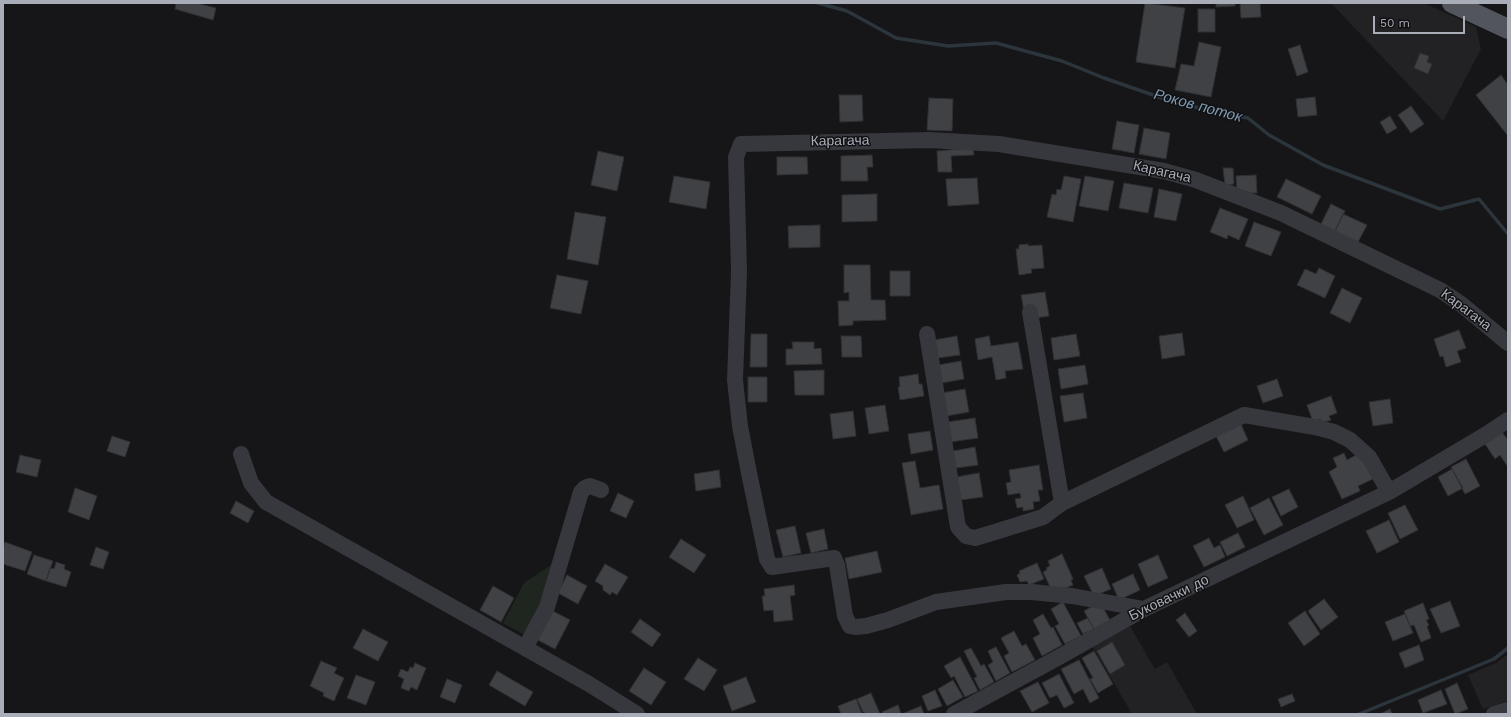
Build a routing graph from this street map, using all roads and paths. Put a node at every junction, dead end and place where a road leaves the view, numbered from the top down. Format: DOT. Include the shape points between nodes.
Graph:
graph roads {
  1 [pos="1452,3"];
  2 [pos="1508,29"];
  3 [pos="1030,312"];
  4 [pos="927,334"];
  5 [pos="1508,343"];
  6 [pos="1508,420"];
  7 [pos="241,454"];
  8 [pos="601,490"];
  9 [pos="1389,492"];
  10 [pos="1062,503"];
  11 [pos="1144,609"];
  12 [pos="525,648"];
  13 [pos="1508,710"];
  14 [pos="636,714"];
  15 [pos="954,714"];
  16 [pos="1494,714"];
  1 -- 2 [label="main road"];
  3 -- 10 [label="street"];
  4 -- 10 [label="street" via="958,527 962,534 975,538 995,532 1043,517"];
  5 -- 11 [label="street, Карагача" via="1462,304 1440,290 1281,213 1177,175 1116,162 1000,144 929,140 741,144 736,157 739,272 735,380 749,473 767,559 772,567 834,558 845,616 850,626 855,627 888,620 936,602 1006,592 1032,592 1108,601"];
  6 -- 9 [label="street, Буковачки до"];
  7 -- 12 [label="street" via="251,483 266,502"];
  8 -- 12 [label="street" via="590,486 581,492 547,606"];
  9 -- 10 [label="street" via="1369,457 1350,440 1315,427 1244,415"];
  9 -- 11 [label="street, Буковачки до"];
  11 -- 15 [label="street, Буковачки до"];
  12 -- 14 [label="street" via="595,687"];
  13 -- 16 [label="street"];
}
